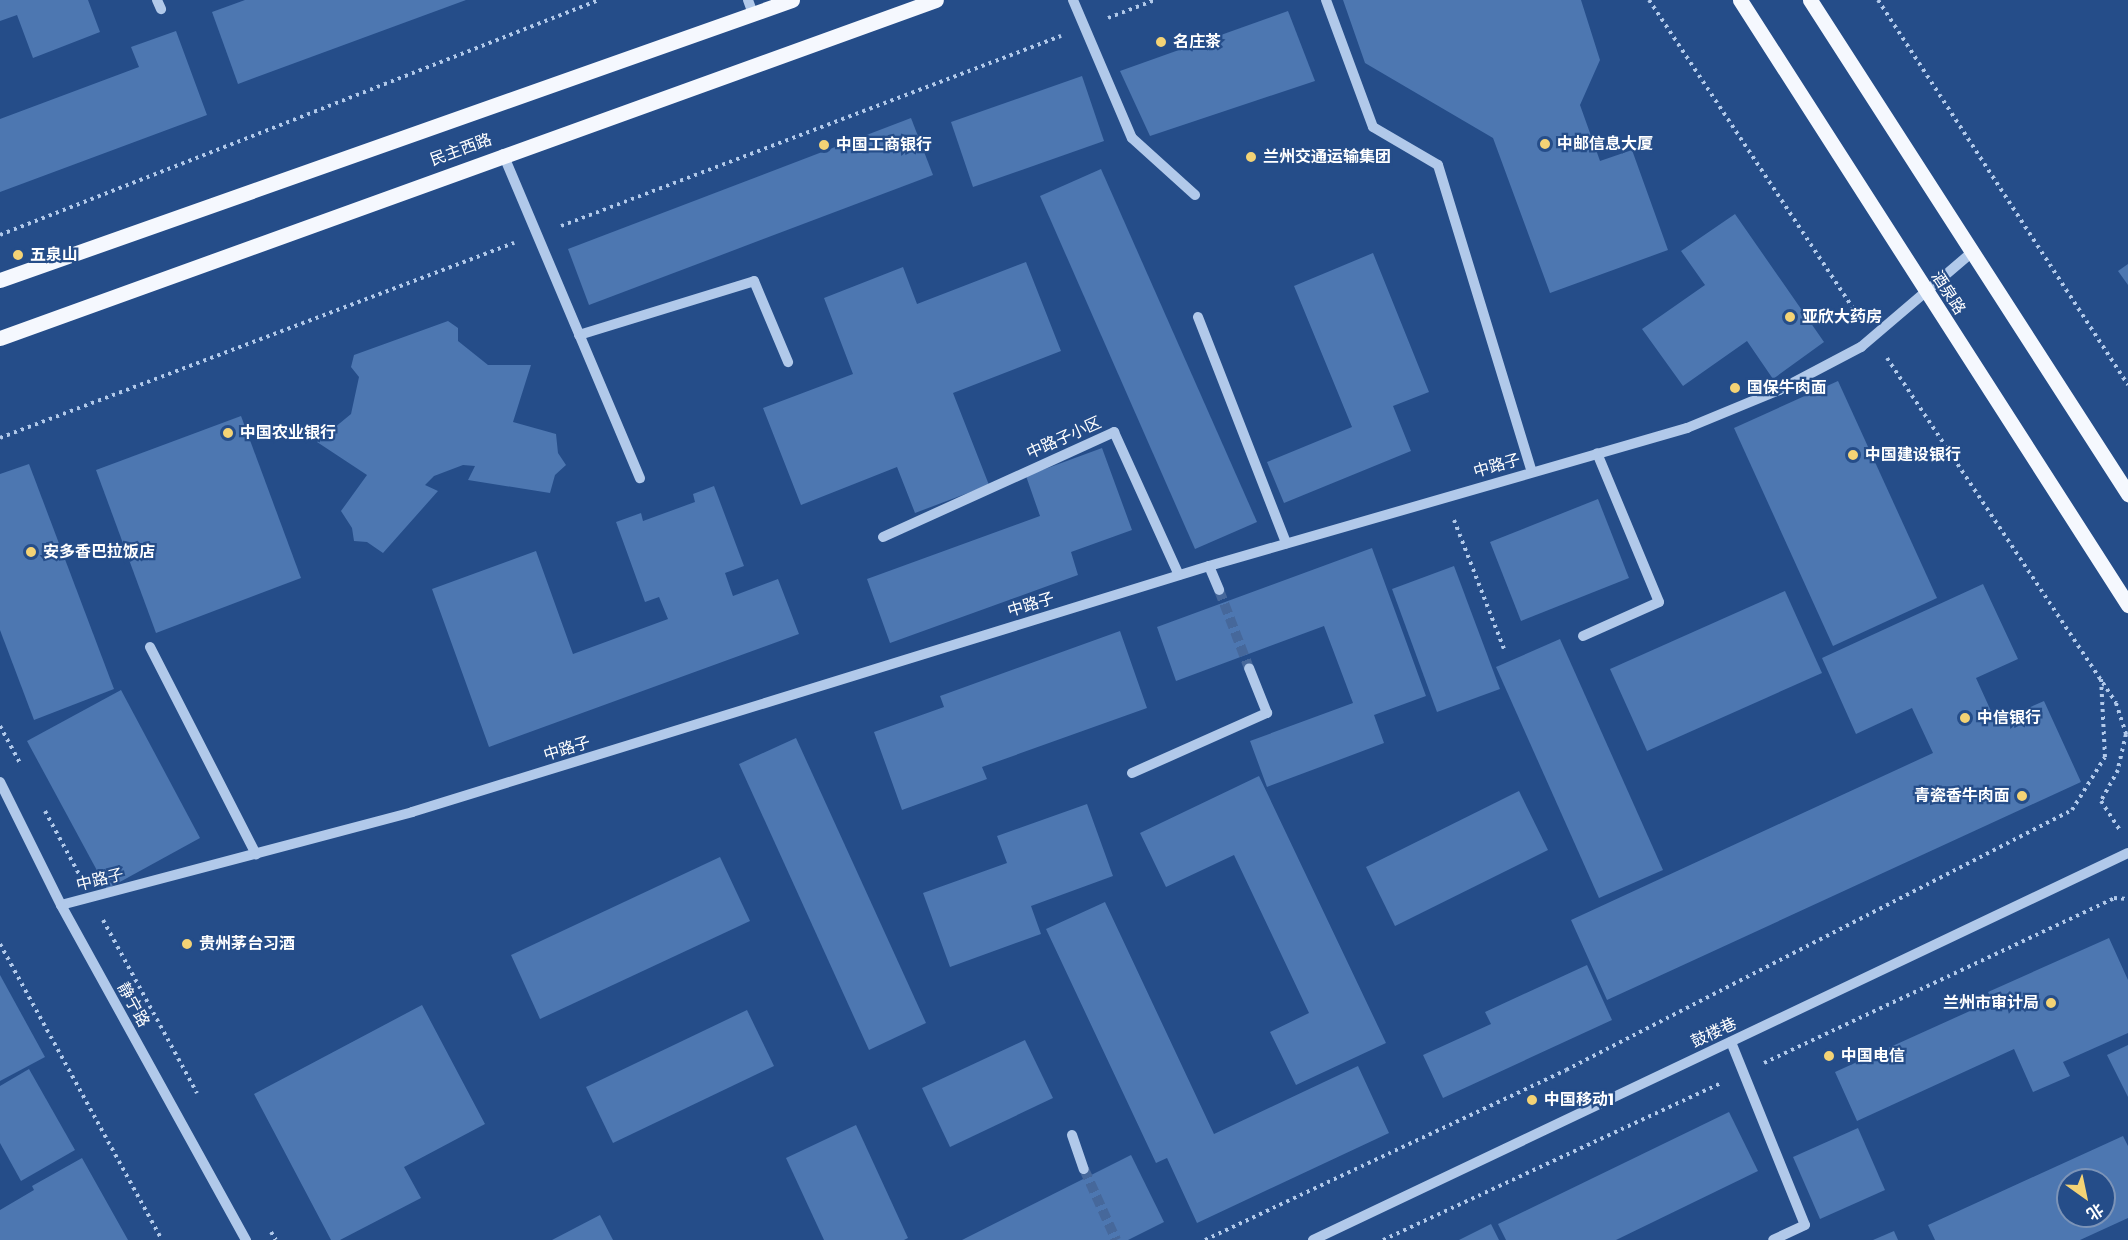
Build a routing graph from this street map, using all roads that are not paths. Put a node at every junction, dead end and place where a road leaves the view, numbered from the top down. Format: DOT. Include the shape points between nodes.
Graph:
graph roads {
  1 [pos="792,0"];
  2 [pos="936,0"];
  3 [pos="1073,0"];
  4 [pos="1326,0"];
  5 [pos="1740,0"];
  6 [pos="1810,0"];
  7 [pos="750,7"];
  8 [pos="503,154"];
  9 [pos="1195,195"];
  10 [pos="1971,254"];
  11 [pos="0,280"];
  12 [pos="1924,290"];
  13 [pos="1197,317"];
  14 [pos="579,335"];
  15 [pos="0,338"];
  16 [pos="788,362"];
  17 [pos="1597,453"];
  18 [pos="1532,472"];
  19 [pos="640,478"];
  20 [pos="2128,494"];
  21 [pos="884,537"];
  22 [pos="1287,543"];
  23 [pos="1209,566"];
  24 [pos="1179,575"];
  25 [pos="1219,590"];
  26 [pos="2128,605"];
  27 [pos="1583,636"];
  28 [pos="150,647"];
  29 [pos="1249,668"];
  30 [pos="1132,773"];
  31 [pos="0,782"];
  32 [pos="2128,853"];
  33 [pos="256,854"];
  34 [pos="61,905"];
  35 [pos="1731,1042"];
  36 [pos="1072,1135"];
  37 [pos="1084,1169"];
  38 [pos="246,1240"];
  39 [pos="1313,1240"];
  40 [pos="1773,1240"];
  1 -- 7 [label="main road, 民主西路"];
  2 -- 8 [label="main road, 民主西路"];
  3 -- 9 [label="street" via="1132,138"];
  4 -- 18 [label="street" via="1373,127 1438,165"];
  5 -- 12 [label="main road, 酒泉路"];
  6 -- 10 [label="main road"];
  7 -- 11 [label="main road, 民主西路"];
  8 -- 14 [label="street"];
  8 -- 15 [label="main road, 民主西路"];
  10 -- 12 [label="street, 中路子"];
  10 -- 20 [label="main road"];
  12 -- 17 [label="street, 中路子" via="1861,347 1779,390 1687,428"];
  12 -- 26 [label="main road, 酒泉路"];
  13 -- 22 [label="street"];
  14 -- 16 [label="street" via="754,281"];
  14 -- 19 [label="street"];
  17 -- 18 [label="street, 中路子"];
  17 -- 27 [label="street" via="1659,602"];
  18 -- 22 [label="street, 中路子"];
  21 -- 24 [label="street, 中路子小区" via="1114,432"];
  22 -- 23 [label="street, 中路子"];
  23 -- 24 [label="street, 中路子"];
  23 -- 25 [label="street"];
  24 -- 33 [label="street, 中路子" via="412,812"];
  28 -- 33 [label="street"];
  29 -- 30 [label="street" via="1267,713"];
  31 -- 34 [label="street, 静宁路"];
  32 -- 35 [label="street, 鼓楼巷"];
  33 -- 34 [label="street, 中路子"];
  34 -- 38 [label="street, 静宁路"];
  35 -- 39 [label="street, 鼓楼巷"];
  35 -- 40 [label="street" via="1805,1226"];
  36 -- 37 [label="street"];
}
